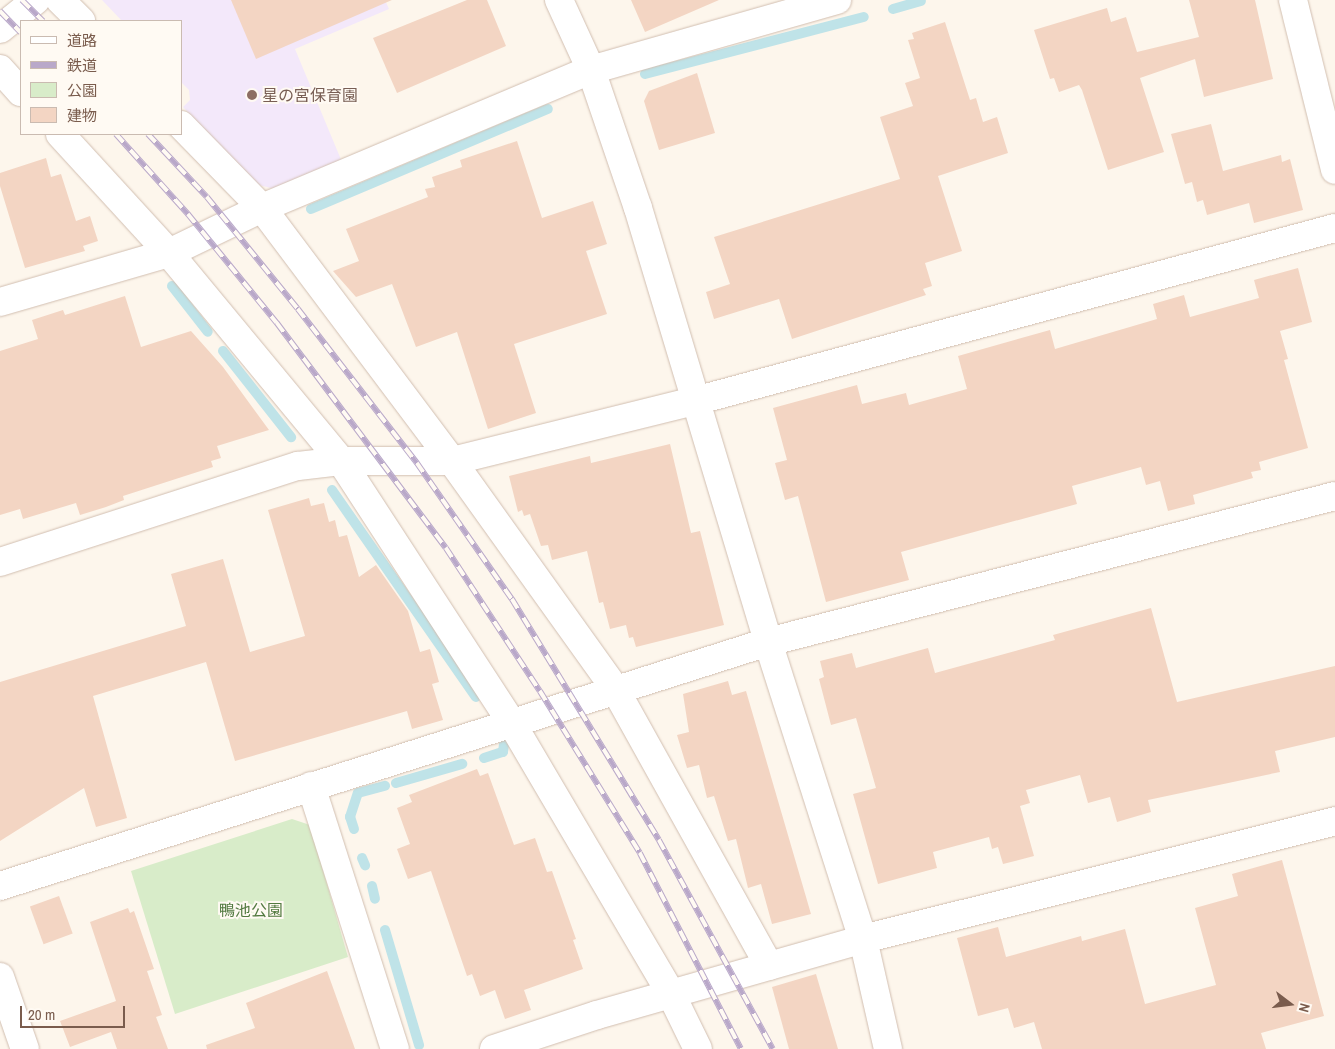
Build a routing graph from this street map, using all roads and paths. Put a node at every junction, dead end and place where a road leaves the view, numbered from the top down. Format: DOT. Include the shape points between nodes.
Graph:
graph roads {
  1 [pos="36,0"];
  2 [pos="60,0"];
  3 [pos="559,0"];
  4 [pos="837,0"];
  5 [pos="1293,0"];
  6 [pos="80,20"];
  7 [pos="0,29"];
  8 [pos="0,69"];
  9 [pos="592,70"];
  10 [pos="20,91"];
  11 [pos="182,126"];
  12 [pos="61,135"];
  13 [pos="1335,170"];
  14 [pos="262,208"];
  15 [pos="1335,228"];
  16 [pos="169,253"];
  17 [pos="0,302"];
  18 [pos="695,401"];
  19 [pos="342,461"];
  20 [pos="452,461"];
  21 [pos="1335,496"];
  22 [pos="0,562"];
  23 [pos="768,642"];
  24 [pos="615,689"];
  25 [pos="510,722"];
  26 [pos="311,786"];
  27 [pos="1335,821"];
  28 [pos="0,886"];
  29 [pos="863,939"];
  30 [pos="769,966"];
  31 [pos="0,978"];
  32 [pos="671,994"];
  33 [pos="25,1049"];
  34 [pos="395,1049"];
  35 [pos="494,1049"];
  36 [pos="698,1049"];
  37 [pos="888,1049"];
  1 -- 7 [label="street"];
  2 -- 6 [label="street"];
  3 -- 9 [label="street"];
  4 -- 9 [label="street"];
  5 -- 13 [label="street"];
  8 -- 10 [label="street"];
  9 -- 14 [label="street"];
  9 -- 18 [label="street" via="638,208"];
  11 -- 14 [label="street"];
  12 -- 16 [label="street"];
  14 -- 16 [label="street"];
  14 -- 20 [label="street"];
  15 -- 18 [label="street"];
  16 -- 17 [label="street"];
  16 -- 19 [label="street"];
  18 -- 20 [label="street"];
  18 -- 23 [label="street"];
  19 -- 20 [label="street"];
  19 -- 22 [label="street" via="298,466"];
  19 -- 25 [label="street"];
  20 -- 24 [label="street"];
  21 -- 23 [label="street"];
  23 -- 24 [label="street"];
  23 -- 29 [label="street"];
  24 -- 25 [label="street"];
  24 -- 30 [label="street"];
  25 -- 26 [label="street"];
  25 -- 32 [label="street"];
  26 -- 28 [label="street"];
  26 -- 34 [label="street"];
  27 -- 29 [label="street"];
  29 -- 30 [label="street"];
  29 -- 37 [label="street"];
  30 -- 32 [label="street"];
  31 -- 33 [label="street"];
  32 -- 35 [label="street"];
  32 -- 36 [label="street"];
}
